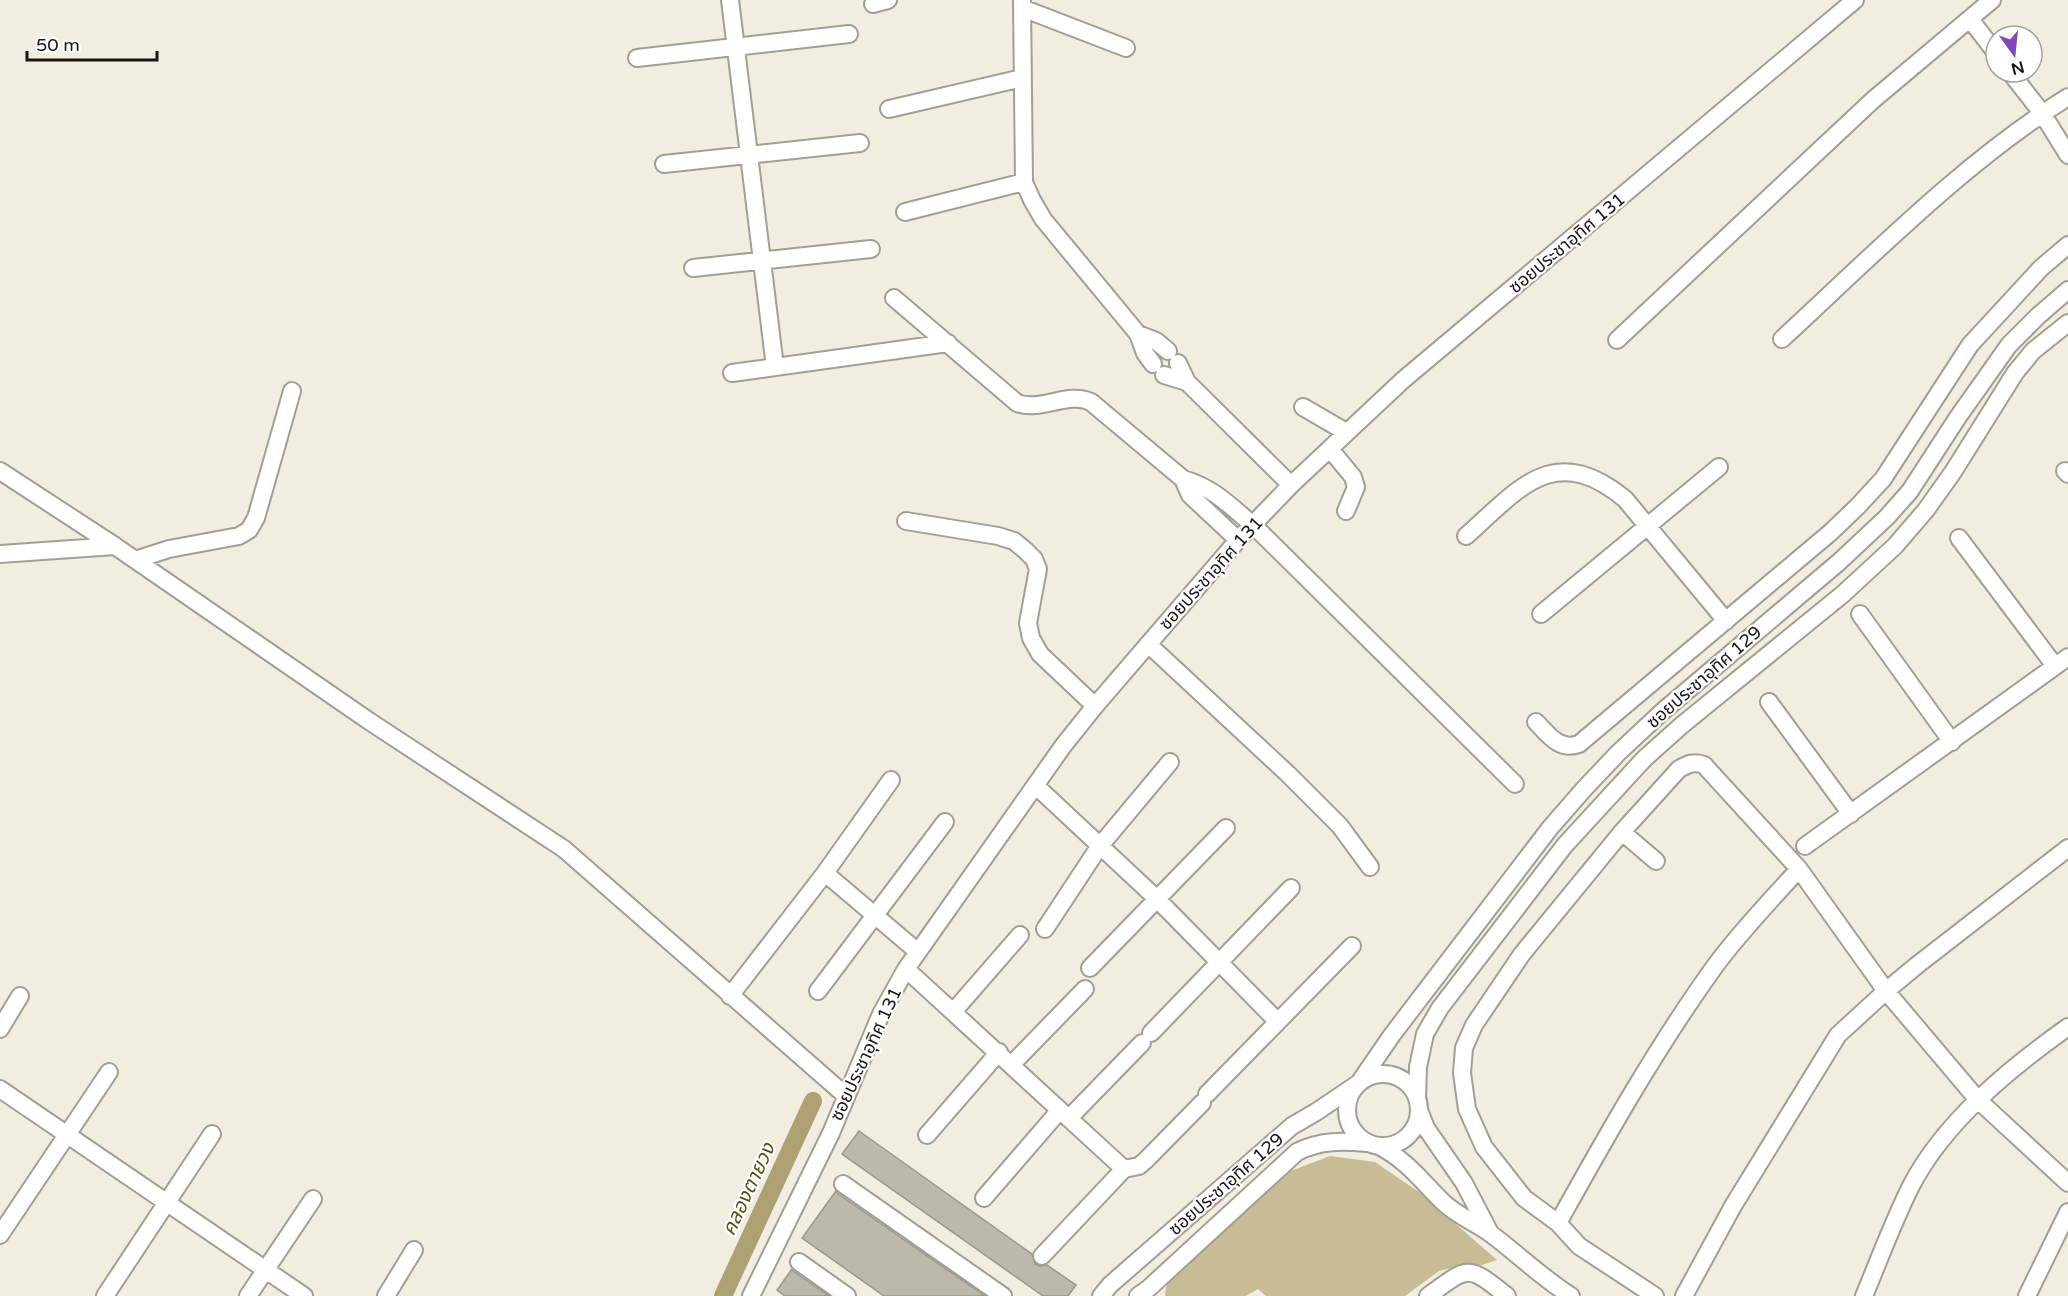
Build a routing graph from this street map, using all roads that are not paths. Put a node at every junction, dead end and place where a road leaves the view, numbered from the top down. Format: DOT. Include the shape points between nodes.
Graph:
graph roads {
  1 [pos="730,0"];
  2 [pos="1855,0"];
  3 [pos="1992,0"];
  4 [pos="1022,4"];
  5 [pos="1970,19"];
  6 [pos="849,34"];
  7 [pos="1984,37"];
  8 [pos="735,48"];
  9 [pos="1126,48"];
  10 [pos="638,58"];
  11 [pos="1022,78"];
  12 [pos="2019,84"];
  13 [pos="2068,97"];
  14 [pos="889,109"];
  15 [pos="2042,113"];
  16 [pos="860,143"];
  17 [pos="2068,154"];
  18 [pos="749,155"];
  19 [pos="664,164"];
  20 [pos="1024,182"];
  21 [pos="905,212"];
  22 [pos="2068,245"];
  23 [pos="871,249"];
  24 [pos="762,260"];
  25 [pos="693,268"];
  26 [pos="2068,290"];
  27 [pos="894,298"];
  28 [pos="2068,322"];
  29 [pos="1138,334"];
  30 [pos="1782,339"];
  31 [pos="1617,340"];
  32 [pos="948,343"];
  33 [pos="775,367"];
  34 [pos="732,373"];
  35 [pos="1187,382"];
  36 [pos="292,392"];
  37 [pos="1303,407"];
  38 [pos="1346,432"];
  39 [pos="1330,449"];
  40 [pos="1719,467"];
  41 [pos="0,471"];
  42 [pos="1183,479"];
  43 [pos="1291,485"];
  44 [pos="1346,511"];
  45 [pos="906,521"];
  46 [pos="1253,525"];
  47 [pos="1647,525"];
  48 [pos="1466,536"];
  49 [pos="1959,538"];
  50 [pos="1238,540"];
  51 [pos="115,546"];
  52 [pos="0,554"];
  53 [pos="135,560"];
  54 [pos="1541,614"];
  55 [pos="1860,614"];
  56 [pos="1726,621"];
  57 [pos="1760,629"];
  58 [pos="1148,644"];
  59 [pos="1777,645"];
  60 [pos="2061,662"];
  61 [pos="1769,702"];
  62 [pos="1095,706"];
  63 [pos="1536,722"];
  64 [pos="1952,742"];
  65 [pos="1170,762"];
  66 [pos="891,780"];
  67 [pos="1515,784"];
  68 [pos="1036,786"];
  69 [pos="1851,814"];
  70 [pos="945,822"];
  71 [pos="1226,828"];
  72 [pos="1622,832"];
  73 [pos="1804,846"];
  74 [pos="1099,847"];
  75 [pos="2068,848"];
  76 [pos="1656,861"];
  77 [pos="1370,867"];
  78 [pos="1798,869"];
  79 [pos="825,873"];
  80 [pos="1292,888"];
  81 [pos="1156,898"];
  82 [pos="875,916"];
  83 [pos="1045,929"];
  84 [pos="1020,935"];
  85 [pos="1352,946"];
  86 [pos="918,952"];
  87 [pos="1221,962"];
  88 [pos="1090,968"];
  89 [pos="906,969"];
  90 [pos="1085,989"];
  91 [pos="818,991"];
  92 [pos="1886,991"];
  93 [pos="20,996"];
  94 [pos="730,996"];
  95 [pos="953,1012"];
  96 [pos="1277,1021"];
  97 [pos="2068,1027"];
  98 [pos="0,1029"];
  99 [pos="999,1052"];
  100 [pos="1012,1064"];
  101 [pos="109,1072"];
  102 [pos="1359,1083"];
  103 [pos="0,1089"];
  104 [pos="845,1095"];
  105 [pos="1978,1100"];
  106 [pos="1418,1104"];
  107 [pos="1064,1114"];
  108 [pos="212,1134"];
  109 [pos="68,1135"];
  110 [pos="927,1135"];
  111 [pos="1373,1144"];
  112 [pos="1124,1168"];
  113 [pos="2068,1183"];
  114 [pos="843,1184"];
  115 [pos="984,1198"];
  116 [pos="313,1199"];
  117 [pos="167,1202"];
  118 [pos="2068,1212"];
  119 [pos="1558,1223"];
  120 [pos="1490,1234"];
  121 [pos="0,1235"];
  122 [pos="414,1250"];
  123 [pos="1042,1256"];
  124 [pos="799,1262"];
  125 [pos="266,1270"];
  126 [pos="105,1296"];
  127 [pos="248,1296"];
  128 [pos="304,1296"];
  129 [pos="386,1296"];
  130 [pos="750,1296"];
  131 [pos="847,1296"];
  132 [pos="1003,1296"];
  133 [pos="1101,1296"];
  134 [pos="1138,1296"];
  135 [pos="1428,1296"];
  136 [pos="1507,1296"];
  137 [pos="1571,1296"];
  138 [pos="1655,1296"];
  139 [pos="1684,1296"];
  140 [pos="1864,1296"];
  141 [pos="2027,1296"];
  1 -- 8 [label="street"];
  2 -- 38 [label="street, ซอยประชาอุทิศ 131"];
  3 -- 5 [label="street"];
  4 -- 9 [label="street"];
  4 -- 11 [label="street"];
  5 -- 7 [label="street"];
  5 -- 31 [label="street" via="1873,100"];
  6 -- 8 [label="street"];
  8 -- 10 [label="street"];
  8 -- 18 [label="street"];
  11 -- 14 [label="street"];
  11 -- 20 [label="street"];
  12 -- 15 [label="street"];
  13 -- 15 [label="street"];
  15 -- 17 [label="street"];
  15 -- 30 [label="street" via="1908,223"];
  16 -- 18 [label="street"];
  18 -- 19 [label="street"];
  18 -- 24 [label="street"];
  20 -- 21 [label="street"];
  20 -- 29 [label="street" via="1043,219"];
  22 -- 56 [label="street" via="2041,268 1970,345 1883,479 1830,532"];
  23 -- 24 [label="street"];
  24 -- 25 [label="street"];
  24 -- 33 [label="street"];
  26 -- 57 [label="street, ซอยประชาอุทิศ 129" via="2009,345 1910,491 1887,517"];
  27 -- 32 [label="street"];
  28 -- 59 [label="street, ซอยประชาอุทิศ 129" via="2014,373 1953,472 1896,546 1843,594"];
  29 -- 35 [label="street" via="1155,341 1173,357"];
  29 -- 35 [label="street" via="1145,353 1158,370"];
  32 -- 33 [label="street"];
  32 -- 42 [label="street" via="1017,403 1027,406 1082,398 1091,402"];
  33 -- 34 [label="street"];
  35 -- 43 [label="street"];
  36 -- 53 [label="street" via="256,518 249,530 239,536 169,549"];
  37 -- 38 [label="street"];
  38 -- 39 [label="street, ซอยประชาอุทิศ 131"];
  39 -- 43 [label="street, ซอยประชาอุทิศ 131"];
  39 -- 44 [label="street" via="1353,477 1356,488"];
  40 -- 47 [label="street"];
  41 -- 51 [label="street"];
  42 -- 46 [label="street" via="1211,490"];
  42 -- 50 [label="street" via="1190,495"];
  43 -- 46 [label="street, ซอยประชาอุทิศ 131"];
  45 -- 62 [label="street" via="998,536 1026,550 1038,569 1028,623 1031,638 1040,654"];
  46 -- 50 [label="street, ซอยประชาอุทิศ 131"];
  46 -- 67 [label="street"];
  47 -- 48 [label="street" via="1609,486 1574,472 1557,473 1536,477 1522,486"];
  47 -- 54 [label="street"];
  47 -- 56 [label="street"];
  49 -- 60 [label="street"];
  50 -- 58 [label="street, ซอยประชาอุทิศ 131"];
  51 -- 52 [label="street"];
  51 -- 53 [label="street"];
  53 -- 94 [label="street" via="564,849"];
  55 -- 64 [label="street"];
  56 -- 63 [label="street" via="1579,744 1562,746"];
  57 -- 59 [label="street"];
  57 -- 102 [label="street, ซอยประชาอุทิศ 129" via="1663,711 1584,789 1432,981"];
  58 -- 62 [label="street, ซอยประชาอุทิศ 131"];
  58 -- 77 [label="street" via="1340,826"];
  59 -- 106 [label="street, ซอยประชาอุทิศ 129" via="1644,759 1565,845 1440,1008 1425,1034 1418,1067"];
  60 -- 64 [label="street"];
  61 -- 69 [label="street"];
  62 -- 68 [label="street, ซอยประชาอุทิศ 131"];
  64 -- 69 [label="street"];
  65 -- 74 [label="street"];
  66 -- 79 [label="street"];
  68 -- 74 [label="street"];
  68 -- 86 [label="street, ซอยประชาอุทิศ 131"];
  69 -- 73 [label="street"];
  70 -- 82 [label="street"];
  71 -- 81 [label="street"];
  72 -- 76 [label="street"];
  72 -- 78 [label="street" via="1679,769 1696,762 1704,765"];
  72 -- 119 [label="street" via="1522,954 1474,1025 1464,1048 1462,1073 1467,1109 1484,1147 1524,1198"];
  74 -- 81 [label="street"];
  74 -- 83 [label="street"];
  75 -- 92 [label="street"];
  78 -- 92 [label="street"];
  78 -- 119 [label="street" via="1735,940 1674,1026 1626,1100"];
  79 -- 82 [label="street"];
  79 -- 94 [label="street"];
  80 -- 87 [label="street"];
  81 -- 87 [label="street"];
  81 -- 88 [label="street"];
  82 -- 86 [label="street"];
  82 -- 91 [label="street"];
  84 -- 95 [label="street"];
  85 -- 96 [label="street"];
  86 -- 89 [label="street, ซอยประชาอุทิศ 131"];
  87 -- 96 [label="street"];
  87 -- 107 [label="street"];
  89 -- 95 [label="street"];
  89 -- 104 [label="street, ซอยประชาอุทิศ 131"];
  90 -- 100 [label="street"];
  92 -- 105 [label="street"];
  92 -- 139 [label="street" via="1839,1035 1733,1206"];
  93 -- 98 [label="street"];
  94 -- 104 [label="street"];
  95 -- 99 [label="street"];
  96 -- 112 [label="street" via="1146,1160 1139,1166"];
  97 -- 105 [label="street"];
  99 -- 100 [label="street"];
  99 -- 110 [label="street"];
  100 -- 107 [label="street"];
  101 -- 109 [label="street"];
  102 -- 106 [label="street, ซอยประชาอุทิศ 129" via="1369,1076 1392,1075 1412,1087"];
  102 -- 111 [label="street, ซอยประชาอุทิศ 129" via="1351,1092 1347,1115 1358,1136"];
  102 -- 133 [label="street, ซอยประชาอุทิศ 129" via="1292,1125"];
  103 -- 109 [label="street"];
  104 -- 130 [label="street, ซอยประชาอุทิศ 131" via="831,1133"];
  105 -- 113 [label="street"];
  105 -- 140 [label="street" via="1941,1140 1912,1185"];
  106 -- 111 [label="street, ซอยประชาอุทิศ 129" via="1414,1127 1402,1140 1391,1145"];
  106 -- 120 [label="street" via="1426,1128 1464,1183"];
  107 -- 112 [label="street"];
  107 -- 115 [label="street"];
  108 -- 117 [label="street"];
  109 -- 117 [label="street"];
  109 -- 121 [label="street"];
  111 -- 120 [label="street" via="1411,1167 1446,1205"];
  111 -- 134 [label="street, ซอยประชาอุทิศ 129" via="1327,1142 1297,1152"];
  112 -- 123 [label="street"];
  114 -- 132 [label="street"];
  116 -- 125 [label="street"];
  117 -- 125 [label="street"];
  117 -- 126 [label="street"];
  118 -- 141 [label="street"];
  119 -- 138 [label="street" via="1579,1246"];
  120 -- 137 [label="street"];
  122 -- 129 [label="street"];
  124 -- 131 [label="street"];
  125 -- 127 [label="street"];
  125 -- 128 [label="street"];
  135 -- 136 [label="street" via="1461,1273 1473,1272"];
}
